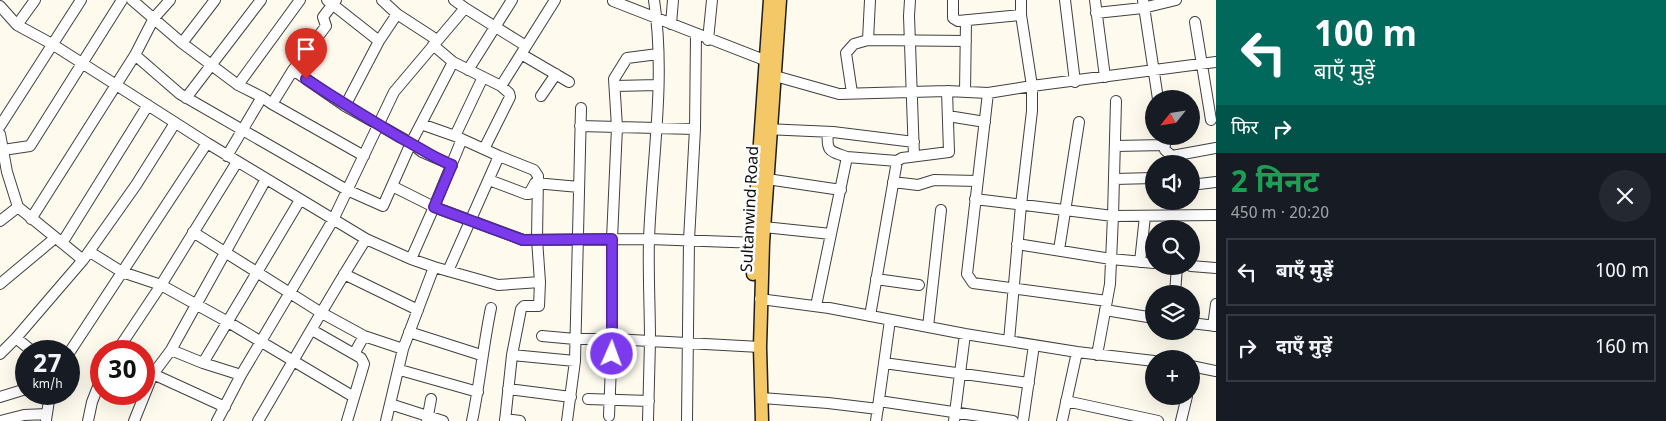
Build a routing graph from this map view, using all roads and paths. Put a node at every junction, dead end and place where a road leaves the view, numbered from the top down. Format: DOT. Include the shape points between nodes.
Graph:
graph roads {
  1 [pos="35,0"];
  2 [pos="81,0"];
  3 [pos="122,0"];
  4 [pos="132,0"];
  5 [pos="170,0"];
  6 [pos="215,0"];
  7 [pos="261,0"];
  8 [pos="300,0"];
  9 [pos="382,0"];
  10 [pos="454,0"];
  11 [pos="512,0"];
  12 [pos="555,0"];
  13 [pos="654,0"];
  14 [pos="673,0"];
  15 [pos="712,0"];
  16 [pos="770,0"];
  17 [pos="780,0"];
  18 [pos="870,0"];
  19 [pos="910,0"];
  20 [pos="953,0"];
  21 [pos="1021,0"];
  22 [pos="1065,0"];
  23 [pos="1095,0"];
  24 [pos="1176,0"];
  25 [pos="613,1"];
  26 [pos="332,2"];
  27 [pos="1143,4"];
  28 [pos="0,6"];
  29 [pos="465,8"];
  30 [pos="1096,13"];
  31 [pos="397,14"];
  32 [pos="1021,15"];
  33 [pos="154,18"];
  34 [pos="657,20"];
  35 [pos="966,21"];
  36 [pos="1195,22"];
  37 [pos="671,24"];
  38 [pos="17,25"];
  39 [pos="495,26"];
  40 [pos="696,34"];
  41 [pos="910,39"];
  42 [pos="708,40"];
  43 [pos="868,40"];
  44 [pos="966,40"];
  45 [pos="379,41"];
  46 [pos="435,42"];
  47 [pos="52,44"];
  48 [pos="182,44"];
  49 [pos="524,50"];
  50 [pos="658,54"];
  51 [pos="135,55"];
  52 [pos="454,62"];
  53 [pos="1216,62"];
  54 [pos="82,64"];
  55 [pos="210,64"];
  56 [pos="1202,64"];
  57 [pos="770,69"];
  58 [pos="293,70"];
  59 [pos="468,70"];
  60 [pos="1154,70"];
  61 [pos="556,74"];
  62 [pos="483,77"];
  63 [pos="1105,78"];
  64 [pos="569,82"];
  65 [pos="1075,82"];
  66 [pos="238,85"];
  67 [pos="658,85"];
  68 [pos="116,86"];
  69 [pos="501,86"];
  70 [pos="615,86"];
  71 [pos="1032,86"];
  72 [pos="1157,90"];
  73 [pos="946,91"];
  74 [pos="912,92"];
  75 [pos="965,92"];
  76 [pos="988,93"];
  77 [pos="852,94"];
  78 [pos="541,96"];
  79 [pos="262,97"];
  80 [pos="186,98"];
  81 [pos="1116,101"];
  82 [pos="272,104"];
  83 [pos="148,105"];
  84 [pos="345,106"];
  85 [pos="581,108"];
  86 [pos="948,116"];
  87 [pos="1210,120"];
  88 [pos="985,122"];
  89 [pos="1078,122"];
  90 [pos="175,123"];
  91 [pos="421,124"];
  92 [pos="378,125"];
  93 [pos="0,126"];
  94 [pos="580,126"];
  95 [pos="617,127"];
  96 [pos="241,129"];
  97 [pos="657,129"];
  98 [pos="695,129"];
  99 [pos="766,129"];
  100 [pos="828,132"];
  101 [pos="0,134"];
  102 [pos="459,138"];
  103 [pos="914,142"];
  104 [pos="207,143"];
  105 [pos="411,143"];
  106 [pos="1145,143"];
  107 [pos="1165,145"];
  108 [pos="1115,146"];
  109 [pos="1216,148"];
  110 [pos="484,149"];
  111 [pos="3,150"];
  112 [pos="227,156"];
  113 [pos="364,156"];
  114 [pos="499,156"];
  115 [pos="914,156"];
  116 [pos="847,157"];
  117 [pos="896,161"];
  118 [pos="237,162"];
  119 [pos="452,165"];
  120 [pos="3,173"];
  121 [pos="1145,178"];
  122 [pos="266,179"];
  123 [pos="767,179"];
  124 [pos="489,180"];
  125 [pos="1114,180"];
  126 [pos="978,181"];
  127 [pos="893,182"];
  128 [pos="1216,182"];
  129 [pos="538,183"];
  130 [pos="1200,184"];
  131 [pos="392,186"];
  132 [pos="579,187"];
  133 [pos="347,190"];
  134 [pos="841,190"];
  135 [pos="975,199"];
  136 [pos="300,200"];
  137 [pos="1021,205"];
  138 [pos="18,207"];
  139 [pos="434,207"];
  140 [pos="942,210"];
  141 [pos="1066,212"];
  142 [pos="1114,216"];
  143 [pos="1145,216"];
  144 [pos="1216,216"];
  145 [pos="31,219"];
  146 [pos="333,220"];
  147 [pos="0,221"];
  148 [pos="469,221"];
  149 [pos="764,227"];
  150 [pos="193,232"];
  151 [pos="831,234"];
  152 [pos="649,238"];
  153 [pos="366,239"];
  154 [pos="537,239"];
  155 [pos="576,239"];
  156 [pos="612,239"];
  157 [pos="59,240"];
  158 [pos="689,240"];
  159 [pos="758,243"];
  160 [pos="1018,244"];
  161 [pos="1059,250"];
  162 [pos="225,252"];
  163 [pos="86,256"];
  164 [pos="411,259"];
  165 [pos="1110,259"];
  166 [pos="1140,262"];
  167 [pos="1145,262"];
  168 [pos="434,267"];
  169 [pos="1200,267"];
  170 [pos="1216,268"];
  171 [pos="448,271"];
  172 [pos="122,272"];
  173 [pos="258,273"];
  174 [pos="344,274"];
  175 [pos="876,279"];
  176 [pos="540,282"];
  177 [pos="0,284"];
  178 [pos="161,285"];
  179 [pos="919,285"];
  180 [pos="1014,289"];
  181 [pos="289,293"];
  182 [pos="760,298"];
  183 [pos="1216,304"];
  184 [pos="196,306"];
  185 [pos="816,306"];
  186 [pos="1106,306"];
  187 [pos="491,308"];
  188 [pos="418,310"];
  189 [pos="320,312"];
  190 [pos="870,316"];
  191 [pos="1145,316"];
  192 [pos="890,320"];
  193 [pos="228,322"];
  194 [pos="1200,324"];
  195 [pos="1215,326"];
  196 [pos="928,327"];
  197 [pos="312,330"];
  198 [pos="410,332"];
  199 [pos="965,334"];
  200 [pos="364,336"];
  201 [pos="542,336"];
  202 [pos="16,338"];
  203 [pos="575,339"];
  204 [pos="612,339"];
  205 [pos="18,340"];
  206 [pos="78,340"];
  207 [pos="124,340"];
  208 [pos="260,341"];
  209 [pos="650,341"];
  210 [pos="1009,341"];
  211 [pos="688,343"];
  212 [pos="1034,345"];
  213 [pos="757,346"];
  214 [pos="403,349"];
  215 [pos="171,350"];
  216 [pos="1077,352"];
  217 [pos="0,354"];
  218 [pos="354,354"];
  219 [pos="481,355"];
  220 [pos="512,355"];
  221 [pos="1097,356"];
  222 [pos="1145,360"];
  223 [pos="575,361"];
  224 [pos="203,362"];
  225 [pos="294,362"];
  226 [pos="884,363"];
  227 [pos="400,370"];
  228 [pos="1200,370"];
  229 [pos="155,371"];
  230 [pos="1216,371"];
  231 [pos="960,374"];
  232 [pos="155,375"];
  233 [pos="241,375"];
  234 [pos="1029,383"];
  235 [pos="508,389"];
  236 [pos="15,392"];
  237 [pos="478,392"];
  238 [pos="0,397"];
  239 [pos="354,397"];
  240 [pos="571,397"];
  241 [pos="761,398"];
  242 [pos="431,399"];
  243 [pos="588,399"];
  244 [pos="610,400"];
  245 [pos="649,401"];
  246 [pos="1066,401"];
  247 [pos="390,404"];
  248 [pos="48,405"];
  249 [pos="91,405"];
  250 [pos="140,405"];
  251 [pos="878,405"];
  252 [pos="1184,405"];
  253 [pos="225,407"];
  254 [pos="609,416"];
  255 [pos="955,417"];
  256 [pos="46,418"];
  257 [pos="428,419"];
  258 [pos="505,420"];
  259 [pos="2,421"];
  260 [pos="88,421"];
  261 [pos="134,421"];
  262 [pos="217,421"];
  263 [pos="258,421"];
  264 [pos="347,421"];
  265 [pos="386,421"];
  266 [pos="443,421"];
  267 [pos="472,421"];
  268 [pos="520,421"];
  269 [pos="567,421"];
  270 [pos="648,421"];
  271 [pos="687,421"];
  272 [pos="754,421"];
  273 [pos="762,421"];
  274 [pos="876,421"];
  275 [pos="1013,421"];
  276 [pos="1023,421"];
  277 [pos="1062,421"];
  278 [pos="1158,421"];
  279 [pos="1181,421"];
  1 -- 38 [label="street"];
  2 -- 47 [label="street"];
  3 -- 54 [label="street"];
  4 -- 33 [label="street"];
  5 -- 33 [label="street"];
  6 -- 48 [label="street"];
  7 -- 55 [label="street"];
  8 -- 66 [label="street"];
  9 -- 31 [label="street"];
  10 -- 29 [label="street"];
  11 -- 39 [label="street"];
  12 -- 49 [label="street"];
  13 -- 34 [label="street"];
  14 -- 37 [label="street"];
  15 -- 42 [label="street"];
  16 -- 57 [label="main road"];
  17 -- 57 [label="main road, Sultanwind Road"];
  18 -- 43 [label="street"];
  19 -- 41 [label="street"];
  20 -- 35 [label="street" via="954,20"];
  21 -- 32 [label="street"];
  22 -- 65 [label="street"];
  23 -- 30 [label="street"];
  24 -- 27 [label="street"];
  25 -- 34 [label="street"];
  26 -- 45 [label="street"];
  26 -- 58 [label="street" via="323,16 326,26"];
  27 -- 30 [label="street"];
  27 -- 60 [label="street"];
  28 -- 38 [label="street"];
  29 -- 39 [label="street"];
  29 -- 46 [label="street"];
  30 -- 63 [label="street"];
  31 -- 45 [label="street"];
  31 -- 46 [label="street"];
  32 -- 35 [label="street"];
  32 -- 71 [label="street"];
  33 -- 48 [label="street"];
  33 -- 51 [label="street"];
  34 -- 37 [label="street"];
  34 -- 50 [label="street"];
  35 -- 44 [label="street"];
  36 -- 56 [label="street"];
  37 -- 40 [label="street"];
  38 -- 47 [label="street"];
  39 -- 49 [label="street"];
  39 -- 59 [label="street"];
  40 -- 42 [label="street"];
  40 -- 98 [label="street"];
  41 -- 43 [label="street"];
  41 -- 44 [label="street"];
  41 -- 74 [label="street"];
  42 -- 57 [label="street"];
  43 -- 77 [label="street" via="854,44 846,53"];
  44 -- 75 [label="street"];
  45 -- 84 [label="street"];
  46 -- 52 [label="street"];
  46 -- 92 [label="street" via="394,92"];
  47 -- 54 [label="street"];
  47 -- 93 [label="street"];
  48 -- 55 [label="street"];
  49 -- 61 [label="street"];
  49 -- 69 [label="street"];
  50 -- 67 [label="street"];
  50 -- 70 [label="street" via="627,58 614,78"];
  51 -- 68 [label="street"];
  51 -- 80 [label="street" via="164,83"];
  52 -- 59 [label="street"];
  52 -- 91 [label="street"];
  53 -- 56 [label="street"];
  54 -- 68 [label="street"];
  54 -- 111 [label="street" via="30,146"];
  55 -- 66 [label="street"];
  55 -- 80 [label="street"];
  56 -- 60 [label="street"];
  56 -- 87 [label="street"];
  57 -- 77 [label="street" via="839,94"];
  57 -- 99 [label="main road, Sultanwind Road"];
  58 -- 82 [label="street"];
  58 -- 84 [label="street"];
  59 -- 62 [label="street"];
  60 -- 63 [label="street"];
  60 -- 72 [label="street"];
  61 -- 64 [label="street"];
  61 -- 78 [label="street"];
  62 -- 69 [label="street"];
  62 -- 102 [label="street"];
  63 -- 65 [label="street"];
  65 -- 71 [label="street"];
  66 -- 79 [label="street"];
  67 -- 70 [label="street"];
  67 -- 97 [label="street"];
  68 -- 83 [label="street"];
  68 -- 145 [label="street"];
  69 -- 110 [label="street" via="510,95"];
  70 -- 95 [label="street"];
  71 -- 76 [label="street"];
  71 -- 137 [label="street"];
  73 -- 74 [label="street"];
  73 -- 75 [label="street"];
  73 -- 86 [label="street"];
  74 -- 77 [label="street"];
  74 -- 103 [label="street"];
  75 -- 76 [label="street"];
  76 -- 88 [label="street"];
  79 -- 82 [label="street"];
  79 -- 96 [label="street"];
  80 -- 96 [label="street"];
  81 -- 108 [label="street"];
  82 -- 113 [label="street"];
  83 -- 90 [label="street"];
  83 -- 157 [label="street"];
  84 -- 92 [label="street"];
  85 -- 94 [label="street"];
  86 -- 88 [label="street"];
  86 -- 115 [label="street" via="949,152"];
  88 -- 126 [label="street"];
  89 -- 141 [label="street"];
  90 -- 104 [label="street"];
  90 -- 163 [label="street"];
  91 -- 102 [label="street"];
  91 -- 105 [label="street"];
  92 -- 105 [label="street"];
  92 -- 113 [label="street"];
  94 -- 95 [label="street"];
  94 -- 132 [label="street"];
  95 -- 97 [label="street"];
  95 -- 156 [label="street"];
  96 -- 112 [label="street"];
  96 -- 133 [label="street"];
  97 -- 98 [label="street"];
  97 -- 152 [label="street"];
  98 -- 158 [label="street"];
  99 -- 100 [label="street"];
  99 -- 123 [label="main road, Sultanwind Road"];
  99 -- 159 [label="main road"];
  100 -- 103 [label="street"];
  100 -- 116 [label="street" via="829,150"];
  101 -- 111 [label="street"];
  102 -- 110 [label="street"];
  102 -- 119 [label="street"];
  103 -- 115 [label="street"];
  104 -- 112 [label="street"];
  104 -- 172 [label="street"];
  105 -- 119 [label="street" via="422,152"];
  105 -- 131 [label="street"];
  106 -- 108 [label="street"];
  107 -- 109 [label="street" via="1172,156"];
  108 -- 125 [label="street"];
  110 -- 114 [label="street"];
  111 -- 120 [label="street"];
  112 -- 118 [label="street"];
  113 -- 133 [label="street"];
  114 -- 124 [label="street"];
  114 -- 129 [label="street" via="534,170"];
  115 -- 117 [label="street"];
  116 -- 117 [label="street"];
  116 -- 134 [label="street"];
  117 -- 127 [label="street"];
  118 -- 122 [label="street"];
  118 -- 150 [label="street"];
  119 -- 139 [label="street"];
  120 -- 138 [label="street"];
  121 -- 125 [label="street"];
  122 -- 136 [label="street"];
  122 -- 162 [label="street"];
  123 -- 134 [label="street"];
  123 -- 149 [label="main road, Sultanwind Road"];
  124 -- 129 [label="street" via="526,194 532,185"];
  124 -- 148 [label="street"];
  125 -- 142 [label="street"];
  126 -- 127 [label="street" via="934,180 918,185"];
  126 -- 135 [label="street"];
  127 -- 175 [label="street"];
  128 -- 130 [label="street"];
  129 -- 132 [label="street"];
  129 -- 154 [label="street"];
  131 -- 133 [label="street" via="383,206"];
  131 -- 139 [label="street"];
  132 -- 155 [label="street"];
  133 -- 146 [label="street"];
  134 -- 151 [label="street"];
  135 -- 137 [label="street"];
  135 -- 180 [label="street" via="969,279 973,283"];
  136 -- 146 [label="street"];
  136 -- 173 [label="street"];
  137 -- 141 [label="street"];
  137 -- 160 [label="street"];
  138 -- 145 [label="street"];
  138 -- 147 [label="street"];
  139 -- 148 [label="street"];
  139 -- 164 [label="street"];
  140 -- 196 [label="street"];
  141 -- 142 [label="street"];
  141 -- 161 [label="street"];
  142 -- 143 [label="street"];
  142 -- 165 [label="street"];
  143 -- 144 [label="street"];
  143 -- 166 [label="street"];
  145 -- 157 [label="street"];
  146 -- 153 [label="street"];
  146 -- 181 [label="street"];
  148 -- 154 [label="street" via="523,240"];
  148 -- 171 [label="street"];
  149 -- 151 [label="street"];
  149 -- 159 [label="main road, Sultanwind Road"];
  150 -- 162 [label="street"];
  150 -- 178 [label="street"];
  151 -- 185 [label="street"];
  152 -- 156 [label="street"];
  152 -- 158 [label="street"];
  152 -- 209 [label="street"];
  153 -- 164 [label="street"];
  153 -- 174 [label="street"];
  154 -- 155 [label="street"];
  154 -- 176 [label="street"];
  155 -- 156 [label="street"];
  155 -- 203 [label="street"];
  156 -- 204 [label="street"];
  157 -- 163 [label="street"];
  157 -- 177 [label="street"];
  158 -- 159 [label="street"];
  158 -- 211 [label="street"];
  159 -- 182 [label="main road, Sultanwind Road"];
  159 -- 213 [label="main road"];
  160 -- 161 [label="street"];
  160 -- 180 [label="street"];
  161 -- 165 [label="street"];
  162 -- 173 [label="street"];
  162 -- 184 [label="street"];
  163 -- 172 [label="street"];
  163 -- 202 [label="street"];
  164 -- 168 [label="street"];
  165 -- 166 [label="street"];
  165 -- 186 [label="street"];
  166 -- 167 [label="street"];
  168 -- 171 [label="street"];
  168 -- 188 [label="street"];
  169 -- 170 [label="street"];
  171 -- 176 [label="street" via="498,285"];
  172 -- 178 [label="street"];
  172 -- 206 [label="street"];
  173 -- 181 [label="street"];
  173 -- 193 [label="street"];
  174 -- 188 [label="street"];
  174 -- 189 [label="street"];
  175 -- 179 [label="street"];
  175 -- 190 [label="street"];
  176 -- 220 [label="street" via="538,306 524,306 521,310"];
  178 -- 184 [label="street"];
  178 -- 207 [label="street"];
  180 -- 186 [label="street"];
  180 -- 210 [label="street"];
  181 -- 189 [label="street"];
  181 -- 208 [label="street"];
  182 -- 185 [label="street"];
  182 -- 213 [label="main road, Sultanwind Road"];
  183 -- 195 [label="street"];
  184 -- 193 [label="street"];
  184 -- 215 [label="street"];
  185 -- 190 [label="street"];
  186 -- 191 [label="street"];
  186 -- 221 [label="street"];
  187 -- 219 [label="street"];
  188 -- 198 [label="street"];
  189 -- 197 [label="street"];
  189 -- 200 [label="street"];
  190 -- 192 [label="street"];
  192 -- 196 [label="street"];
  192 -- 226 [label="street"];
  193 -- 208 [label="street"];
  193 -- 224 [label="street"];
  194 -- 195 [label="street"];
  196 -- 199 [label="street"];
  197 -- 218 [label="street"];
  197 -- 225 [label="street"];
  198 -- 214 [label="street"];
  198 -- 219 [label="street"];
  199 -- 210 [label="street"];
  199 -- 231 [label="street"];
  200 -- 214 [label="street"];
  200 -- 218 [label="street"];
  201 -- 203 [label="street"];
  202 -- 205 [label="street"];
  202 -- 217 [label="street"];
  203 -- 204 [label="street"];
  203 -- 223 [label="street"];
  204 -- 209 [label="street"];
  204 -- 244 [label="street"];
  208 -- 225 [label="street"];
  208 -- 233 [label="street"];
  209 -- 211 [label="street"];
  209 -- 245 [label="street"];
  210 -- 212 [label="street"];
  211 -- 213 [label="street"];
  211 -- 271 [label="street"];
  212 -- 216 [label="street"];
  212 -- 234 [label="street"];
  213 -- 241 [label="main road, Sultanwind Road"];
  213 -- 272 [label="main road"];
  214 -- 227 [label="street"];
  215 -- 224 [label="street"];
  215 -- 229 [label="street"];
  216 -- 221 [label="street"];
  216 -- 246 [label="street"];
  218 -- 239 [label="street" via="364,364"];
  219 -- 237 [label="street"];
  220 -- 223 [label="street"];
  220 -- 235 [label="street"];
  221 -- 222 [label="street"];
  223 -- 240 [label="street"];
  224 -- 233 [label="street"];
  225 -- 239 [label="street"];
  225 -- 263 [label="street"];
  226 -- 231 [label="street"];
  226 -- 251 [label="street"];
  227 -- 237 [label="street"];
  227 -- 247 [label="street"];
  228 -- 230 [label="street"];
  231 -- 234 [label="street"];
  231 -- 255 [label="street"];
  232 -- 253 [label="street"];
  233 -- 253 [label="street"];
  234 -- 276 [label="street"];
  235 -- 240 [label="street"];
  235 -- 258 [label="street"];
  236 -- 238 [label="street"];
  237 -- 267 [label="street"];
  239 -- 264 [label="street"];
  240 -- 269 [label="street"];
  241 -- 251 [label="street"];
  241 -- 273 [label="main road, Sultanwind Road"];
  242 -- 257 [label="street"];
  243 -- 244 [label="street"];
  244 -- 245 [label="street"];
  244 -- 254 [label="street"];
  245 -- 270 [label="street"];
  246 -- 277 [label="street"];
  246 -- 278 [label="street"];
  247 -- 257 [label="street"];
  247 -- 265 [label="street"];
  248 -- 256 [label="street"];
  249 -- 260 [label="street"];
  250 -- 261 [label="street"];
  251 -- 255 [label="street"];
  251 -- 274 [label="street"];
  252 -- 279 [label="street"];
  253 -- 262 [label="street"];
  255 -- 275 [label="street"];
  256 -- 259 [label="street" via="24,416"];
  257 -- 266 [label="street"];
  258 -- 268 [label="street"];
}
